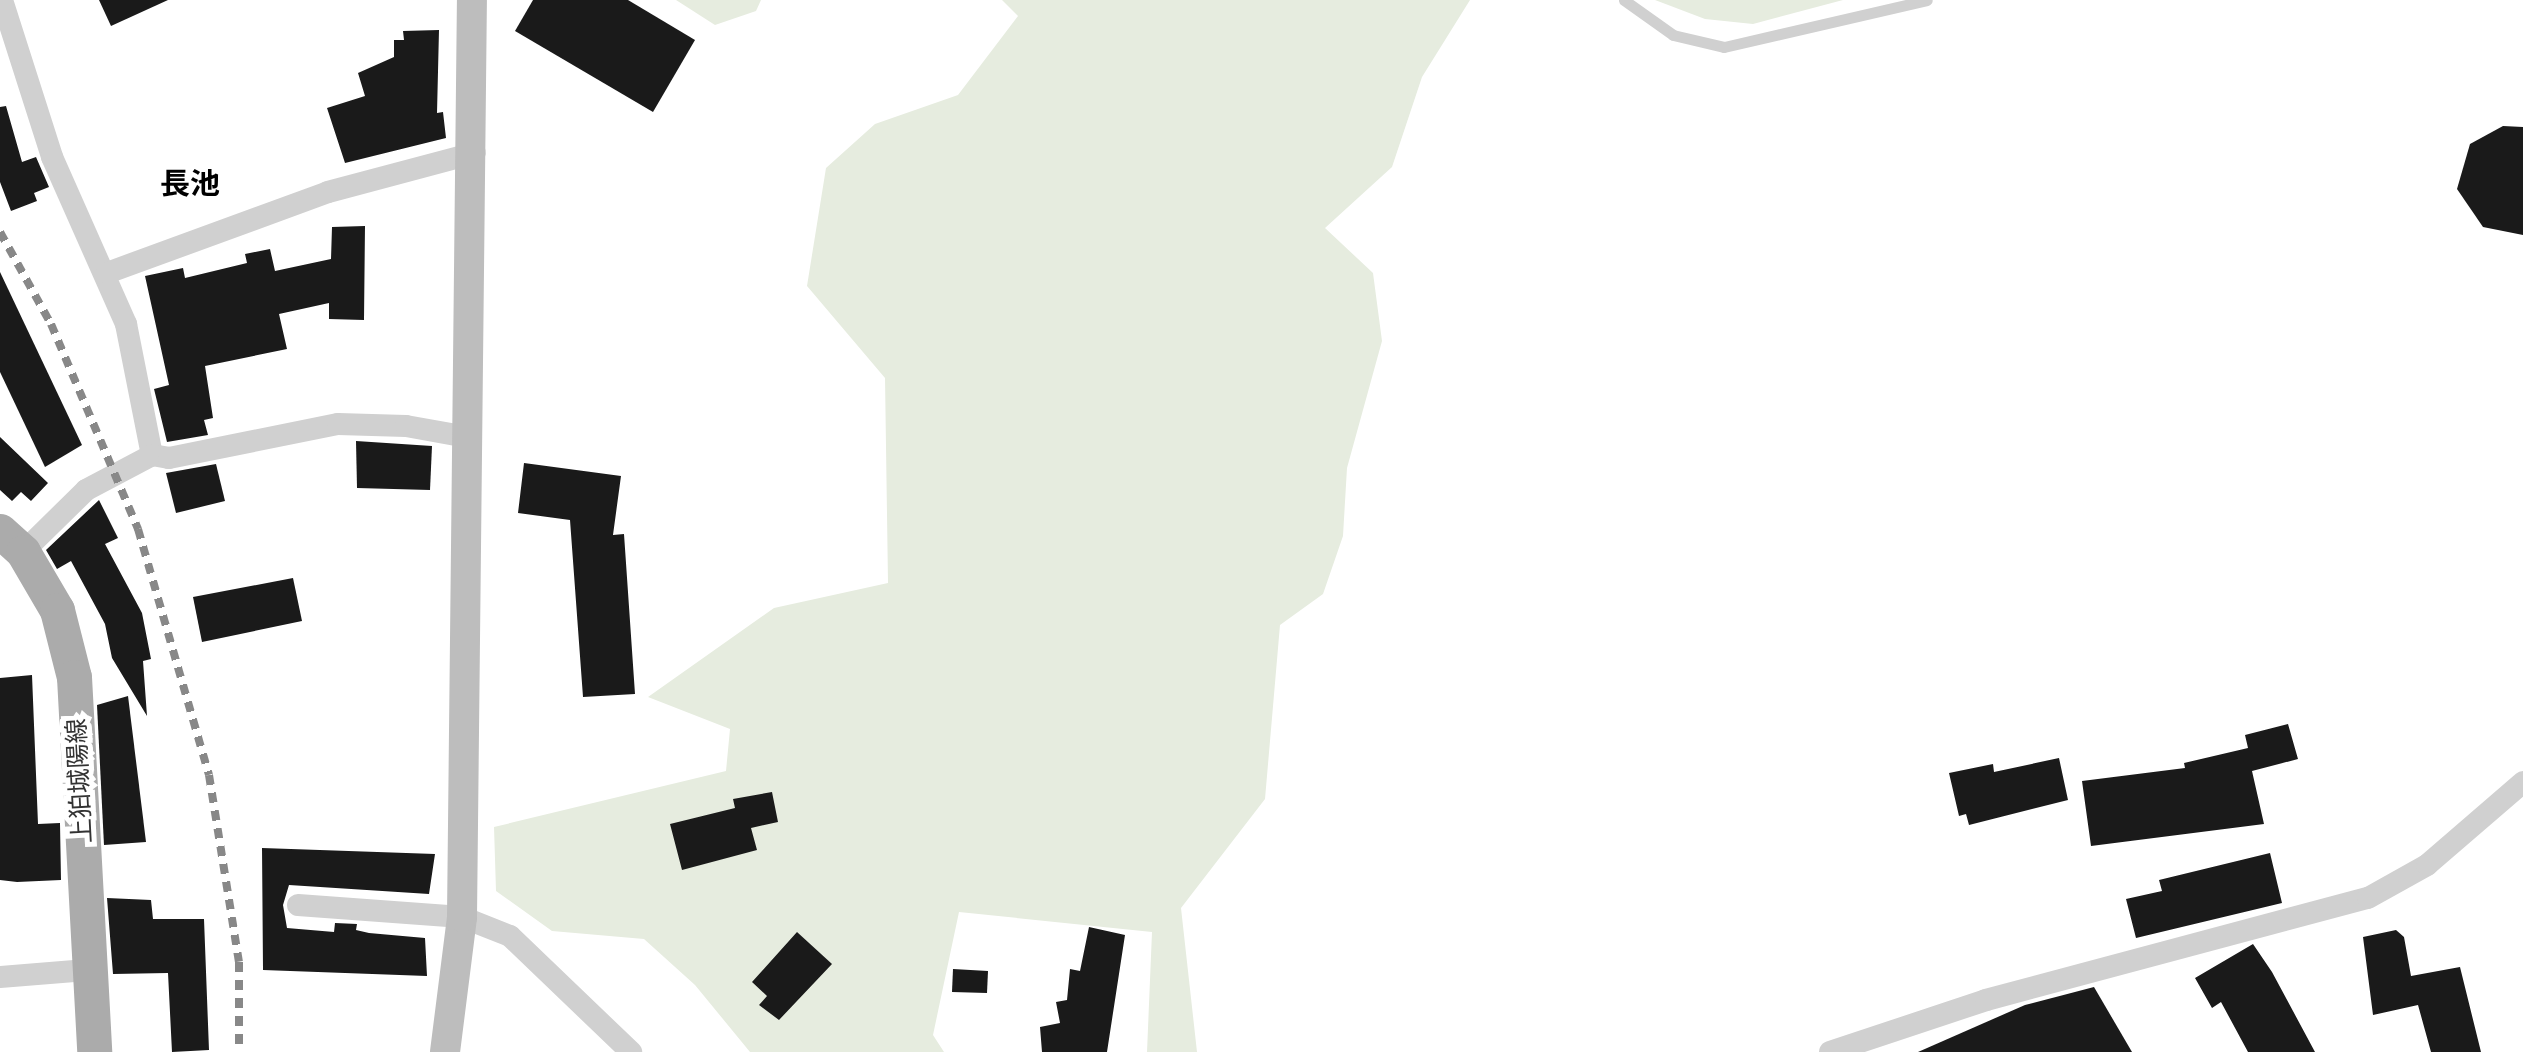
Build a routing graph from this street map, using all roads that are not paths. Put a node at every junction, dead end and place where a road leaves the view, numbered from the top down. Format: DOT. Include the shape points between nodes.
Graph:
graph roads {
  1 [pos="2,0"];
  2 [pos="472,0"];
  3 [pos="1624,0"];
  4 [pos="1928,0"];
  5 [pos="475,153"];
  6 [pos="107,273"];
  7 [pos="468,437"];
  8 [pos="152,455"];
  9 [pos="11,541"];
  10 [pos="2523,765"];
  11 [pos="2523,782"];
  12 [pos="2502,800"];
  13 [pos="298,906"];
  14 [pos="462,917"];
  15 [pos="88,970"];
  16 [pos="0,977"];
  17 [pos="94,1052"];
  18 [pos="444,1052"];
  19 [pos="631,1052"];
  20 [pos="1830,1052"];
  1 -- 6 [label="street" via="52,157 84,238"];
  2 -- 5 [label="street"];
  3 -- 4 [label="lane" via="1673,35 1724,47"];
  5 -- 6 [label="street" via="328,192"];
  5 -- 7 [label="street"];
  6 -- 8 [label="street" via="126,324"];
  7 -- 8 [label="street" via="338,424 169,458"];
  7 -- 14 [label="street"];
  8 -- 9 [label="street"];
  9 -- 15 [label="main road, 上狛城陽線" via="57,610 74,677"];
  10 -- 12 [label="street"];
  11 -- 12 [label="street"];
  12 -- 20 [label="street" via="2427,865 2368,898 1986,1000"];
  13 -- 14 [label="street"];
  14 -- 18 [label="street"];
  14 -- 19 [label="street" via="510,936"];
  15 -- 16 [label="street"];
  15 -- 17 [label="main road, 上狛城陽線"];
}
